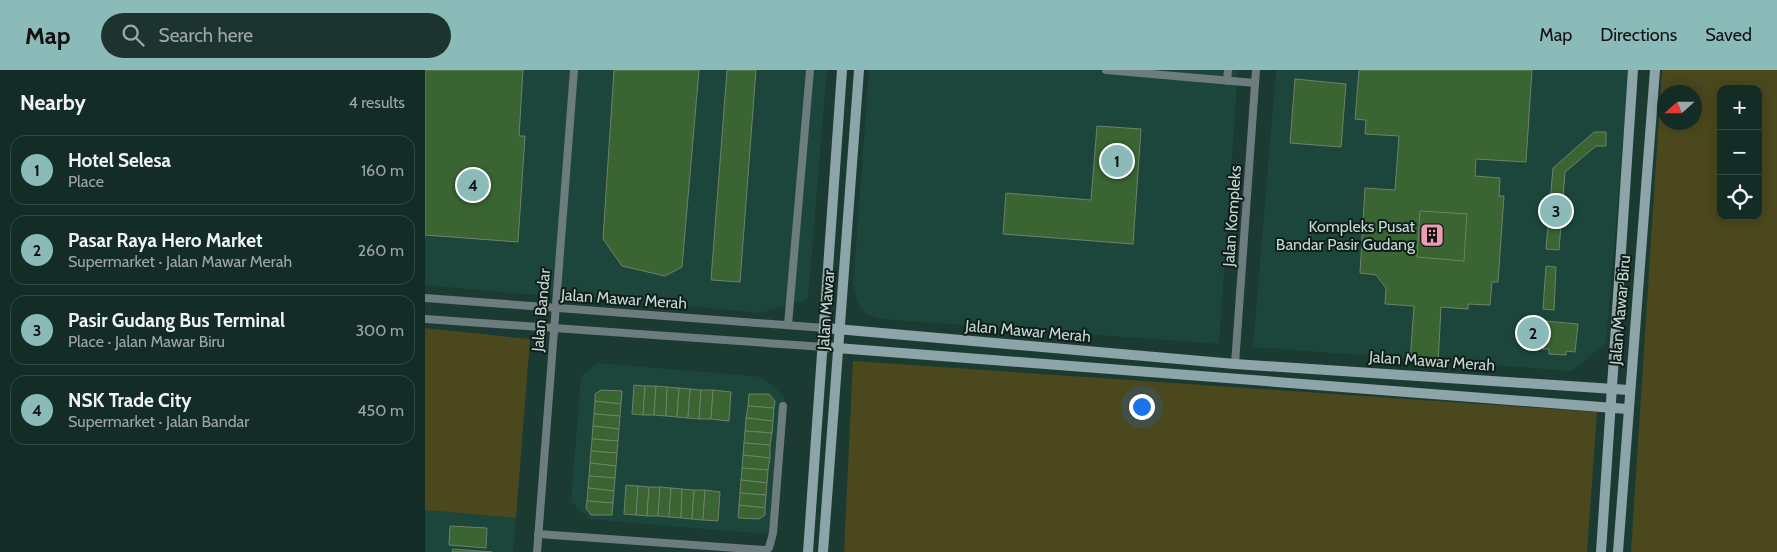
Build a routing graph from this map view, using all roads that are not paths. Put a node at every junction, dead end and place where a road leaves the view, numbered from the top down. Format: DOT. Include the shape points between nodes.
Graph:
graph roads {
  1 [pos="574,70"];
  2 [pos="810,70"];
  3 [pos="842,70"];
  4 [pos="859,70"];
  5 [pos="1106,70"];
  6 [pos="1228,70"];
  7 [pos="1256,70"];
  8 [pos="1633,70"];
  9 [pos="1655,70"];
  10 [pos="1227,81"];
  11 [pos="1255,84"];
  12 [pos="425,298"];
  13 [pos="555,309"];
  14 [pos="425,320"];
  15 [pos="788,325"];
  16 [pos="825,328"];
  17 [pos="839,329"];
  18 [pos="554,330"];
  19 [pos="824,347"];
  20 [pos="838,349"];
  21 [pos="1235,364"];
  22 [pos="1610,388"];
  23 [pos="1629,390"];
  24 [pos="783,406"];
  25 [pos="1609,407"];
  26 [pos="1627,409"];
  27 [pos="538,534"];
  28 [pos="537,552"];
  29 [pos="808,552"];
  30 [pos="823,552"];
  31 [pos="1601,552"];
  32 [pos="1618,552"];
  1 -- 13 [label="street, Jalan Bandar"];
  2 -- 15 [label="street"];
  3 -- 16 [label="street, Jalan Mawar"];
  4 -- 17 [label="street, Jalan Mawar"];
  5 -- 10 [label="street"];
  6 -- 10 [label="street"];
  7 -- 11 [label="street, Jalan Kompleks"];
  8 -- 22 [label="street, Jalan Mawar Biru"];
  9 -- 23 [label="street, Jalan Mawar Biru"];
  10 -- 11 [label="street"];
  11 -- 21 [label="street, Jalan Kompleks"];
  12 -- 13 [label="street, Jalan Mawar Merah"];
  13 -- 15 [label="street, Jalan Mawar Merah"];
  13 -- 18 [label="street, Jalan Bandar"];
  14 -- 18 [label="street, Jalan Mawar Merah"];
  15 -- 16 [label="street, Jalan Mawar Merah"];
  16 -- 17 [label="street, Jalan Mawar Merah"];
  16 -- 19 [label="street, Jalan Mawar"];
  17 -- 20 [label="street, Jalan Mawar"];
  17 -- 21 [label="street, Jalan Mawar Merah"];
  18 -- 19 [label="street, Jalan Mawar Merah"];
  18 -- 27 [label="street, Jalan Bandar"];
  19 -- 20 [label="street, Jalan Mawar Merah"];
  19 -- 29 [label="street, Jalan Mawar"];
  20 -- 25 [label="street, Jalan Mawar Merah"];
  20 -- 30 [label="street, Jalan Mawar"];
  21 -- 22 [label="street, Jalan Mawar Merah"];
  22 -- 23 [label="street, Jalan Mawar Merah"];
  22 -- 25 [label="street, Jalan Mawar Biru"];
  23 -- 26 [label="street, Jalan Mawar Biru"];
  24 -- 27 [label="street" via="769,548"];
  25 -- 26 [label="street, Jalan Mawar Merah"];
  25 -- 31 [label="street, Jalan Mawar Biru"];
  26 -- 32 [label="street, Jalan Mawar Biru"];
  27 -- 28 [label="street, Jalan Bandar"];
}
